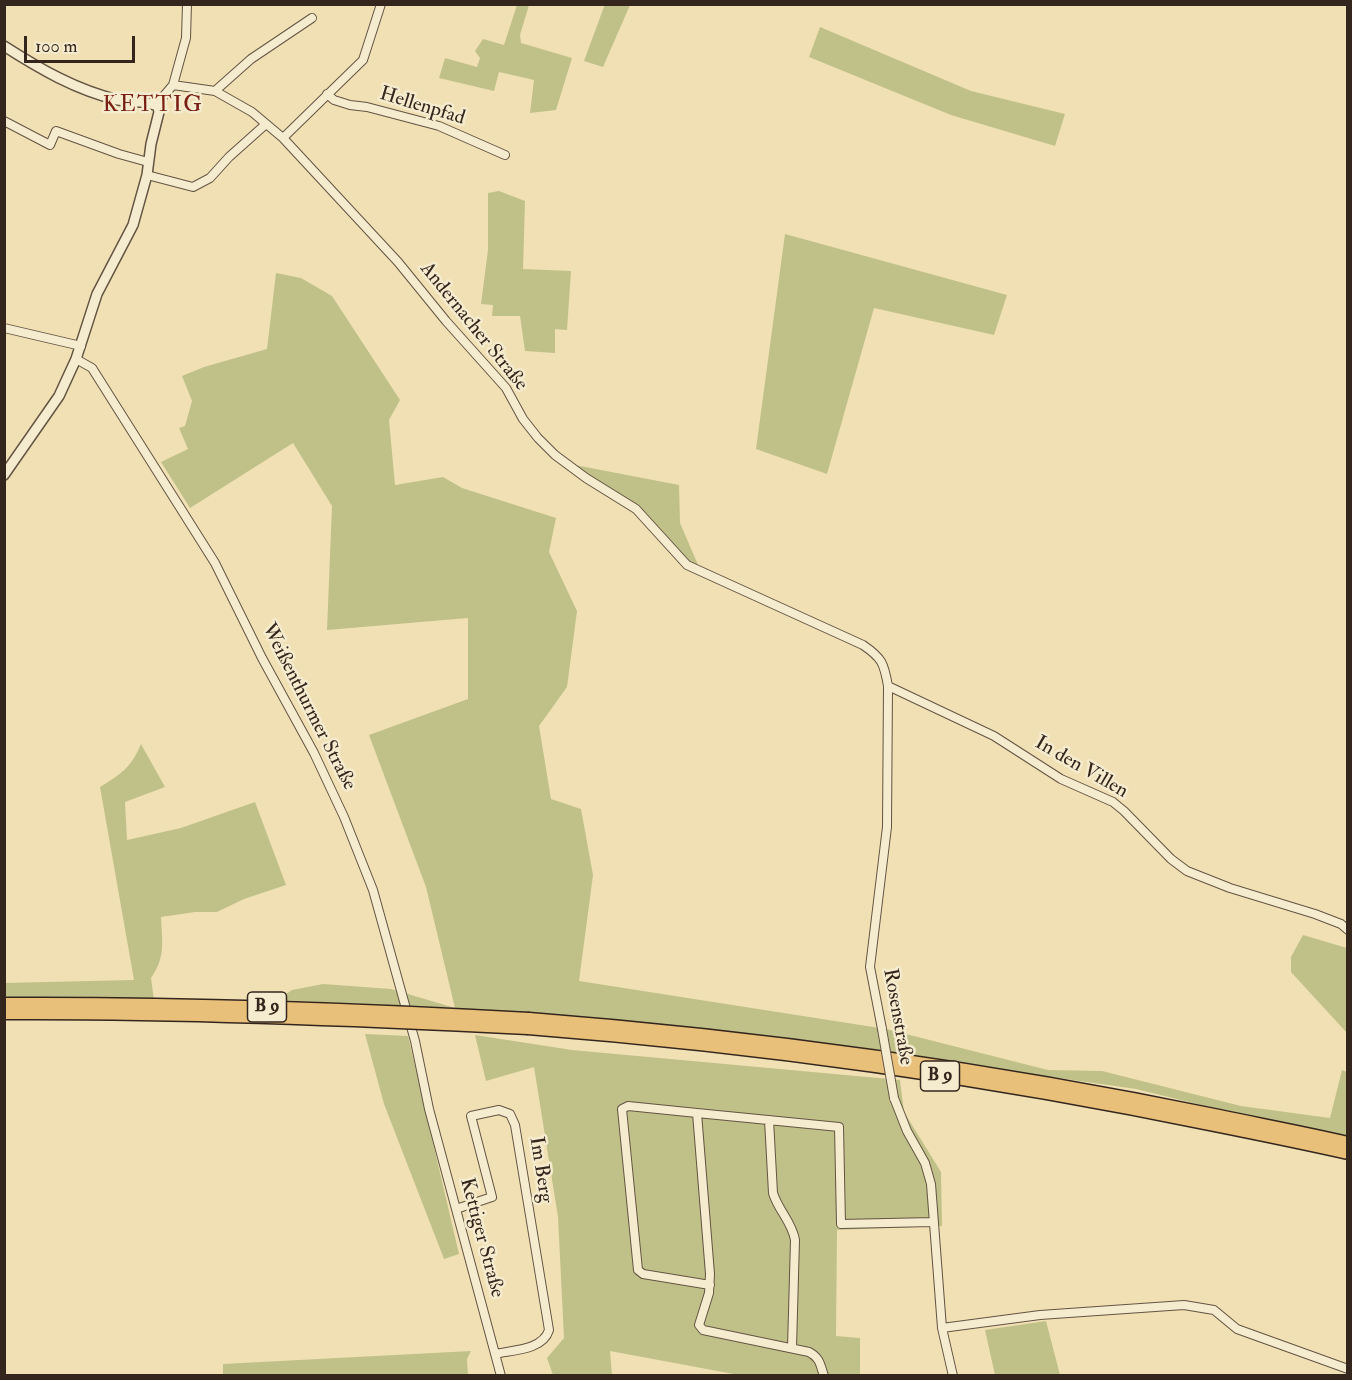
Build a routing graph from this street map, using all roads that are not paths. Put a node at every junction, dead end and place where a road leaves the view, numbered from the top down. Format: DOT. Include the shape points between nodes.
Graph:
graph roads {
  1 [pos="187,4"];
  2 [pos="381,4"];
  3 [pos="312,18"];
  4 [pos="4,46"];
  5 [pos="173,85"];
  6 [pos="215,91"];
  7 [pos="327,94"];
  8 [pos="156,105"];
  9 [pos="4,121"];
  10 [pos="266,124"];
  11 [pos="283,138"];
  12 [pos="505,155"];
  13 [pos="148,162"];
  14 [pos="147,175"];
  15 [pos="4,328"];
  16 [pos="81,346"];
  17 [pos="76,359"];
  18 [pos="4,476"];
  19 [pos="879,656"];
  20 [pos="888,686"];
  21 [pos="1347,930"];
  22 [pos="4,1004"];
  23 [pos="4,1013"];
  24 [pos="529,1023"];
  25 [pos="429,1109"];
  26 [pos="698,1113"];
  27 [pos="769,1120"];
  28 [pos="1347,1143"];
  29 [pos="1347,1153"];
  30 [pos="456,1209"];
  31 [pos="933,1222"];
  32 [pos="710,1285"];
  33 [pos="942,1328"];
  34 [pos="792,1348"];
  35 [pos="495,1354"];
  36 [pos="1347,1369"];
  37 [pos="501,1376"];
  38 [pos="824,1376"];
  39 [pos="952,1376"];
  1 -- 5 [label="street" via="186,38"];
  2 -- 7 [label="street" via="363,60"];
  3 -- 6 [label="street" via="251,59"];
  4 -- 8 [label="street" via="72,85 132,103"];
  5 -- 6 [label="street, Andernacher Straße"];
  5 -- 8 [label="street"];
  6 -- 10 [label="street, Andernacher Straße"];
  7 -- 11 [label="street"];
  7 -- 12 [label="street, Hellenpfad" via="350,105 439,126"];
  8 -- 13 [label="street" via="159,112"];
  9 -- 13 [label="street" via="50,145 56,131"];
  10 -- 11 [label="street, Andernacher Straße"];
  10 -- 14 [label="street" via="210,178 193,188"];
  11 -- 19 [label="street, Andernacher Straße" via="398,262 506,388 523,418 555,455 636,509 687,565 863,645"];
  13 -- 14 [label="street"];
  14 -- 16 [label="street" via="133,225 98,294"];
  15 -- 16 [label="street"];
  16 -- 17 [label="street"];
  17 -- 18 [label="street" via="59,396"];
  17 -- 25 [label="street, Weißenthurmer Straße" via="92,368 215,563 314,753 373,890 415,1041"];
  19 -- 20 [label="street, Rosenstraße"];
  20 -- 21 [label="street, In den Villen" via="994,736 1061,779 1113,802 1187,871 1315,914"];
  20 -- 31 [label="street, Rosenstraße, bridge" via="886,827 870,967 894,1098 926,1163"];
  22 -- 24 [label="highway, B 9, bridge" via="376,1010"];
  23 -- 24 [label="highway, B 9, bridge" via="218,1014"];
  24 -- 28 [label="highway, B 9" via="732,1038 956,1068 1131,1098"];
  24 -- 29 [label="highway, B 9" via="957,1078 1130,1108"];
  25 -- 30 [label="street, Kettiger Straße"];
  26 -- 27 [label="street"];
  26 -- 32 [label="street"];
  26 -- 32 [label="street" via="628,1106 622,1109 638,1270"];
  27 -- 31 [label="street" via="839,1127 841,1224"];
  27 -- 34 [label="street" via="773,1193 795,1240"];
  30 -- 35 [label="street, Kettiger Straße"];
  30 -- 35 [label="street, Im Berg" via="492,1197 471,1116 499,1110 510,1114 549,1330 540,1344"];
  31 -- 33 [label="street, Rosenstraße"];
  32 -- 34 [label="street" via="699,1325 703,1330"];
  33 -- 36 [label="street" via="1040,1315 1184,1305 1214,1310 1237,1329"];
  33 -- 39 [label="street, Rosenstraße"];
  34 -- 38 [label="street" via="817,1357"];
  35 -- 37 [label="street, Kettiger Straße"];
}
